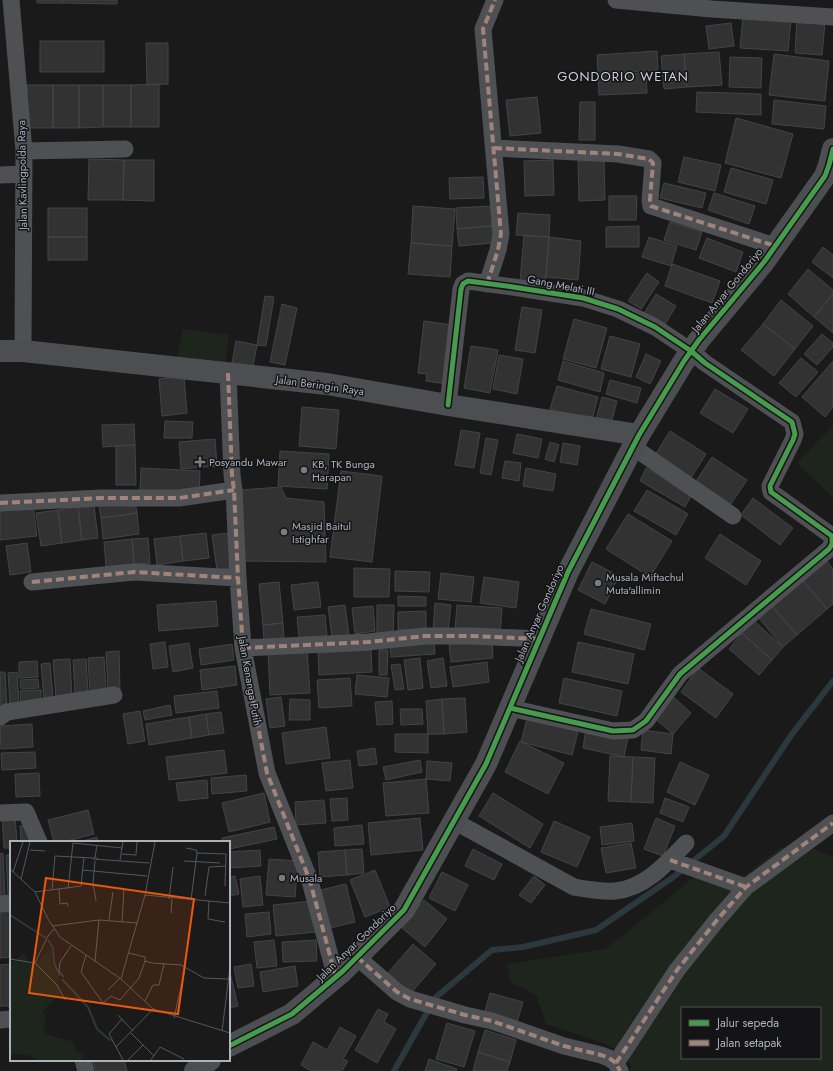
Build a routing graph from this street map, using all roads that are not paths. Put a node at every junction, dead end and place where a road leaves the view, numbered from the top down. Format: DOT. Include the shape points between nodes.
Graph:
graph roads {
  1 [pos="11,0"];
  2 [pos="495,0"];
  3 [pos="616,0"];
  4 [pos="833,17"];
  5 [pos="6,18"];
  6 [pos="494,148"];
  7 [pos="833,149"];
  8 [pos="125,150"];
  9 [pos="24,151"];
  10 [pos="0,174"];
  11 [pos="24,174"];
  12 [pos="829,179"];
  13 [pos="775,246"];
  14 [pos="487,284"];
  15 [pos="0,351"];
  16 [pos="23,351"];
  17 [pos="691,351"];
  18 [pos="228,373"];
  19 [pos="448,405"];
  20 [pos="636,442"];
  21 [pos="234,490"];
  22 [pos="0,503"];
  23 [pos="733,516"];
  24 [pos="238,578"];
  25 [pos="32,582"];
  26 [pos="539,639"];
  27 [pos="243,648"];
  28 [pos="114,694"];
  29 [pos="510,708"];
  30 [pos="0,717"];
  31 [pos="0,813"];
  32 [pos="454,821"];
  33 [pos="833,823"];
  34 [pos="39,841"];
  35 [pos="686,843"];
  36 [pos="674,862"];
  37 [pos="746,887"];
  38 [pos="10,903"];
  39 [pos="0,904"];
  40 [pos="357,957"];
  41 [pos="336,978"];
  42 [pos="10,1019"];
  43 [pos="0,1020"];
  44 [pos="230,1045"];
  45 [pos="83,1061"];
  46 [pos="209,1061"];
  47 [pos="618,1067"];
  48 [pos="86,1071"];
  49 [pos="195,1071"];
  1 -- 5 [label="street, Jalan Kavlingpolda Raya"];
  2 -- 6 [label="street" via="483,29"];
  3 -- 4 [label="street"];
  5 -- 9 [label="street, Jalan Kavlingpolda Raya"];
  6 -- 13 [label="street" via="618,154 649,159 653,163 651,206"];
  6 -- 14 [label="street" via="501,234"];
  7 -- 12 [label="street, Jalan Anyar Gondoriyo"];
  8 -- 9 [label="street"];
  9 -- 11 [label="street, Jalan Kavlingpolda Raya"];
  10 -- 11 [label="street"];
  11 -- 16 [label="street, Jalan Kavlingpolda Raya"];
  12 -- 13 [label="street, Jalan Anyar Gondoriyo"];
  13 -- 17 [label="street, Jalan Anyar Gondoriyo"];
  14 -- 17 [label="street, Gang Melati III" via="568,295 618,309 655,327"];
  14 -- 19 [label="street, Gang Melati III" via="468,281 461,289"];
  15 -- 16 [label="street, Jalan Beringin Raya"];
  16 -- 18 [label="street, Jalan Beringin Raya"];
  17 -- 20 [label="street, Jalan Anyar Gondoriyo"];
  17 -- 29 [label="street, Gang Melati III" via="704,363 792,422 795,434 770,486 771,492 832,536 832,544 680,674 646,721 632,730 613,731"];
  18 -- 19 [label="street, Jalan Beringin Raya" via="327,384"];
  18 -- 21 [label="street, Jalan Kenanga Putih"];
  19 -- 20 [label="street, Jalan Beringin Raya"];
  20 -- 23 [label="street"];
  20 -- 26 [label="street, Jalan Anyar Gondoriyo" via="568,572"];
  21 -- 22 [label="street" via="179,498 102,498"];
  21 -- 24 [label="street, Jalan Kenanga Putih"];
  24 -- 25 [label="street" via="134,572"];
  24 -- 27 [label="street, Jalan Kenanga Putih"];
  26 -- 27 [label="street" via="425,636 368,642"];
  26 -- 29 [label="street, Jalan Anyar Gondoriyo"];
  27 -- 41 [label="street, Jalan Kenanga Putih" via="267,773 310,881"];
  28 -- 30 [label="street" via="7,712"];
  29 -- 32 [label="street, Jalan Anyar Gondoriyo" via="486,764"];
  31 -- 34 [label="street" via="26,812"];
  32 -- 36 [label="street" via="574,887 615,891 626,889 648,880"];
  32 -- 40 [label="street, Jalan Anyar Gondoriyo" via="404,910"];
  33 -- 37 [label="street"];
  35 -- 36 [label="street"];
  36 -- 37 [label="street"];
  37 -- 47 [label="street" via="677,970"];
  38 -- 39 [label="street"];
  40 -- 41 [label="street, Jalan Anyar Gondoriyo"];
  40 -- 47 [label="street" via="397,992 410,999 492,1021 564,1046 600,1055 609,1058"];
  41 -- 44 [label="street, Jalan Anyar Gondoriyo" via="292,1014"];
  42 -- 43 [label="street"];
  45 -- 48 [label="street"];
  46 -- 49 [label="street"];
}
